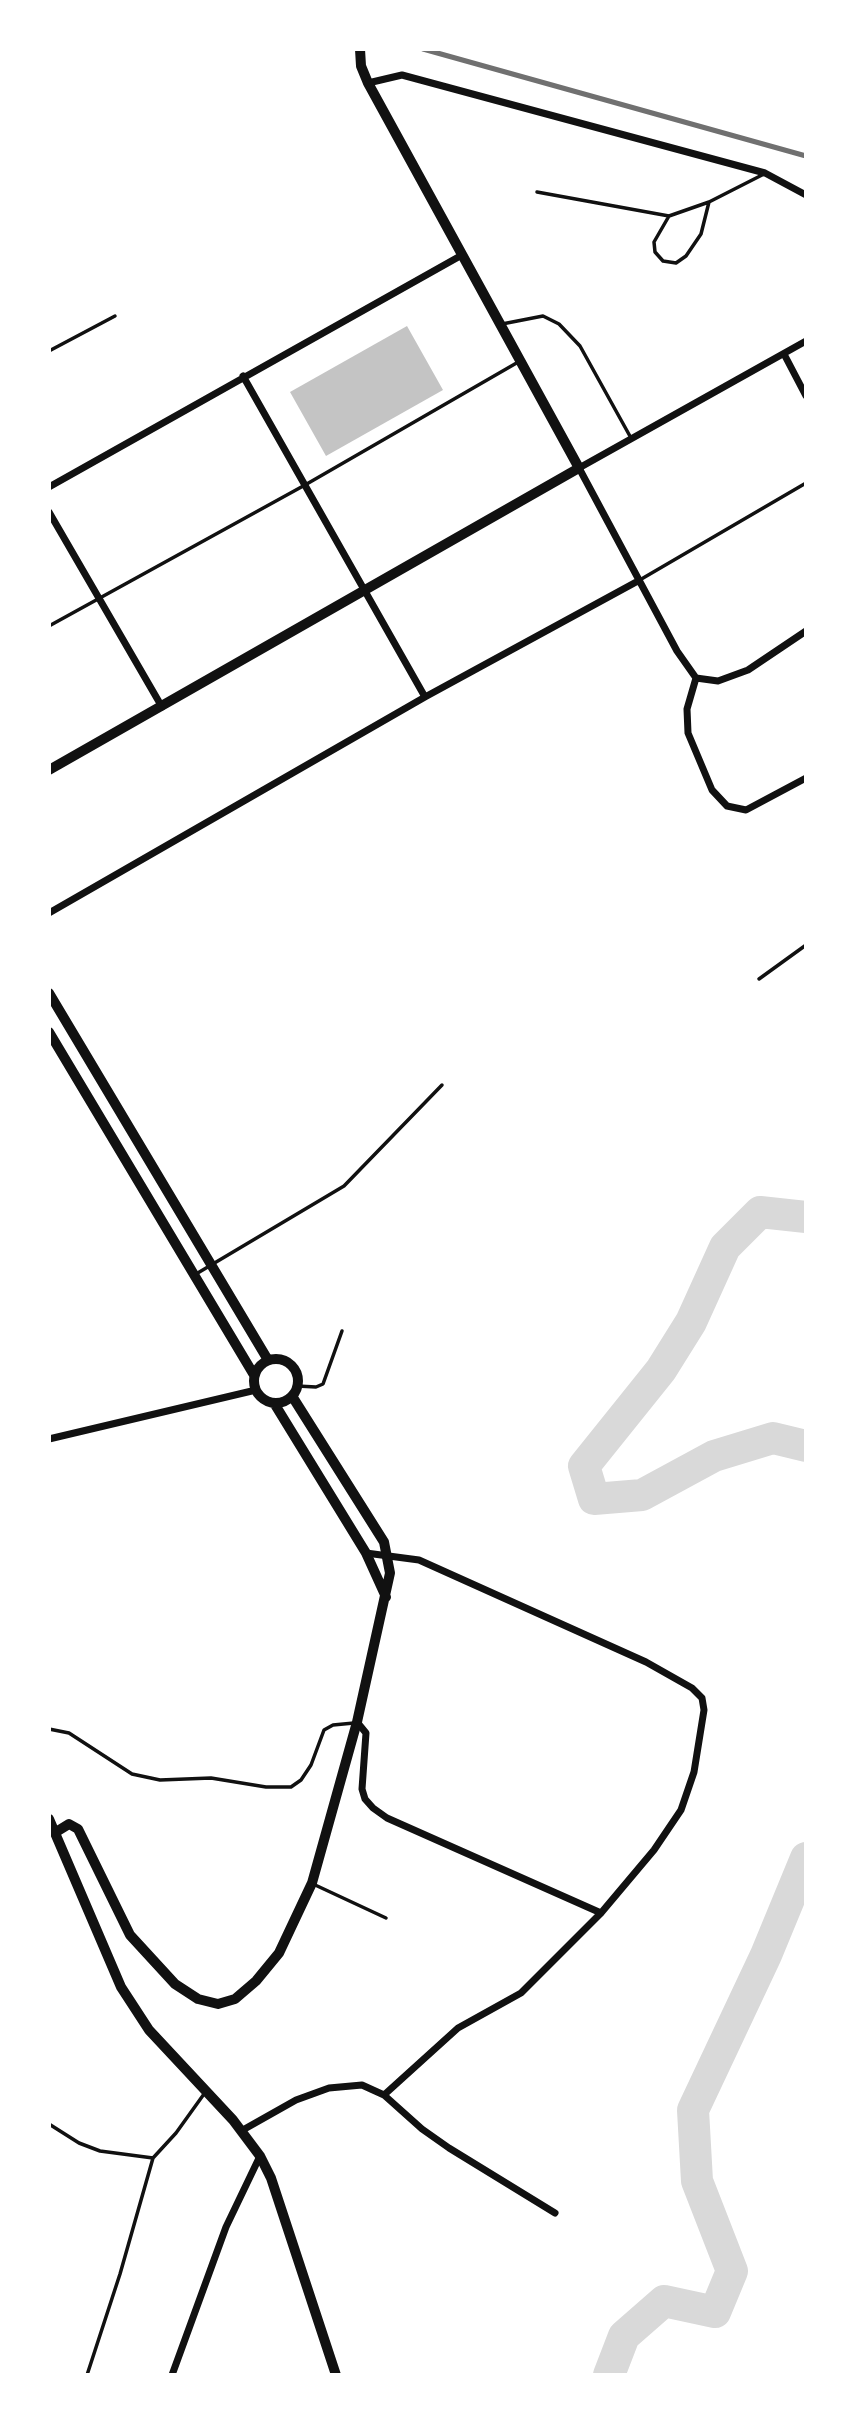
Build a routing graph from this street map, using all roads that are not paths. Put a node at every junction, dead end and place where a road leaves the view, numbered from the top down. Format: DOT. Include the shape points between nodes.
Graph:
graph roads {
  1 [pos="360,49"];
  2 [pos="368,82"];
  3 [pos="765,173"];
  4 [pos="537,192"];
  5 [pos="806,195"];
  6 [pos="709,202"];
  7 [pos="669,216"];
  8 [pos="462,255"];
  9 [pos="115,316"];
  10 [pos="500,324"];
  11 [pos="806,341"];
  12 [pos="49,351"];
  13 [pos="784,354"];
  14 [pos="520,360"];
  15 [pos="243,376"];
  16 [pos="806,396"];
  17 [pos="632,439"];
  18 [pos="579,468"];
  19 [pos="806,483"];
  20 [pos="305,485"];
  21 [pos="49,487"];
  22 [pos="49,512"];
  23 [pos="638,581"];
  24 [pos="365,592"];
  25 [pos="99,598"];
  26 [pos="49,626"];
  27 [pos="806,631"];
  28 [pos="696,678"];
  29 [pos="425,697"];
  30 [pos="162,707"];
  31 [pos="49,770"];
  32 [pos="806,778"];
  33 [pos="49,913"];
  34 [pos="806,944"];
  35 [pos="759,979"];
  36 [pos="49,993"];
  37 [pos="49,1032"];
  38 [pos="442,1085"];
  39 [pos="212,1265"];
  40 [pos="194,1275"];
  41 [pos="342,1331"];
  42 [pos="268,1360"];
  43 [pos="254,1375"];
  44 [pos="256,1390"];
  45 [pos="295,1391"];
  46 [pos="274,1403"];
  47 [pos="49,1438"];
  48 [pos="366,1553"];
  49 [pos="388,1554"];
  50 [pos="387,1597"];
  51 [pos="357,1722"];
  52 [pos="49,1730"];
  53 [pos="49,1819"];
  54 [pos="56,1832"];
  55 [pos="312,1883"];
  56 [pos="601,1913"];
  57 [pos="386,1918"];
  58 [pos="207,2091"];
  59 [pos="384,2095"];
  60 [pos="49,2124"];
  61 [pos="241,2131"];
  62 [pos="260,2156"];
  63 [pos="153,2158"];
  64 [pos="555,2213"];
  65 [pos="87,2375"];
  66 [pos="172,2375"];
  67 [pos="336,2375"];
  1 -- 2 [label="main road"];
  2 -- 3 [label="street" via="402,75"];
  2 -- 8 [label="main road"];
  3 -- 5 [label="street"];
  3 -- 6 [label="lane"];
  4 -- 7 [label="lane"];
  6 -- 7 [label="lane"];
  6 -- 7 [label="lane" via="701,234 676,263 663,261 655,252 654,242"];
  8 -- 10 [label="main road"];
  8 -- 15 [label="street"];
  9 -- 12 [label="lane"];
  10 -- 14 [label="main road"];
  10 -- 17 [label="lane" via="543,316 559,324 580,346"];
  11 -- 13 [label="street"];
  13 -- 16 [label="street"];
  13 -- 17 [label="street"];
  14 -- 18 [label="main road"];
  14 -- 20 [label="lane"];
  15 -- 20 [label="street"];
  15 -- 21 [label="street"];
  17 -- 18 [label="street"];
  18 -- 23 [label="street"];
  18 -- 24 [label="main road"];
  19 -- 23 [label="lane"];
  20 -- 24 [label="street"];
  20 -- 25 [label="lane"];
  22 -- 25 [label="street"];
  23 -- 28 [label="street"];
  23 -- 29 [label="street"];
  24 -- 29 [label="street"];
  24 -- 30 [label="main road"];
  25 -- 26 [label="lane"];
  25 -- 30 [label="street"];
  27 -- 28 [label="street" via="748,670 718,681"];
  28 -- 32 [label="street" via="687,709 688,733 712,790 727,806 746,810"];
  29 -- 33 [label="street"];
  30 -- 31 [label="main road"];
  34 -- 35 [label="lane"];
  36 -- 39 [label="street"];
  37 -- 40 [label="street"];
  38 -- 39 [label="lane" via="344,1186"];
  39 -- 40 [label="lane"];
  39 -- 42 [label="street"];
  40 -- 43 [label="street"];
  41 -- 45 [label="lane" via="323,1384"];
  42 -- 43 [label="street"];
  42 -- 45 [label="street" via="289,1362 297,1373"];
  43 -- 44 [label="street"];
  44 -- 46 [label="street"];
  44 -- 47 [label="street"];
  45 -- 46 [label="street"];
  45 -- 49 [label="street"];
  46 -- 48 [label="street"];
  48 -- 49 [label="street"];
  48 -- 50 [label="street"];
  49 -- 50 [label="street"];
  49 -- 56 [label="street" via="419,1560 646,1662 702,1698 694,1772 681,1810"];
  50 -- 51 [label="street"];
  51 -- 52 [label="lane" via="324,1730 312,1765 291,1787 211,1778 160,1780 132,1774 69,1733"];
  51 -- 55 [label="street"];
  51 -- 56 [label="street" via="366,1733 362,1789 373,1808"];
  53 -- 54 [label="street"];
  54 -- 55 [label="street" via="75,1825 130,1935 175,1984 198,1999 218,2004 236,1999 279,1953"];
  54 -- 58 [label="street" via="121,1987 149,2029"];
  55 -- 57 [label="lane"];
  56 -- 59 [label="street" via="521,1993 458,2028"];
  58 -- 61 [label="street"];
  58 -- 63 [label="lane"];
  59 -- 61 [label="street" via="362,2085 329,2088 296,2099"];
  59 -- 64 [label="street" via="449,2148"];
  60 -- 63 [label="lane" via="100,2151"];
  61 -- 62 [label="street"];
  62 -- 66 [label="street" via="226,2227"];
  62 -- 67 [label="street"];
  63 -- 65 [label="lane"];
}
